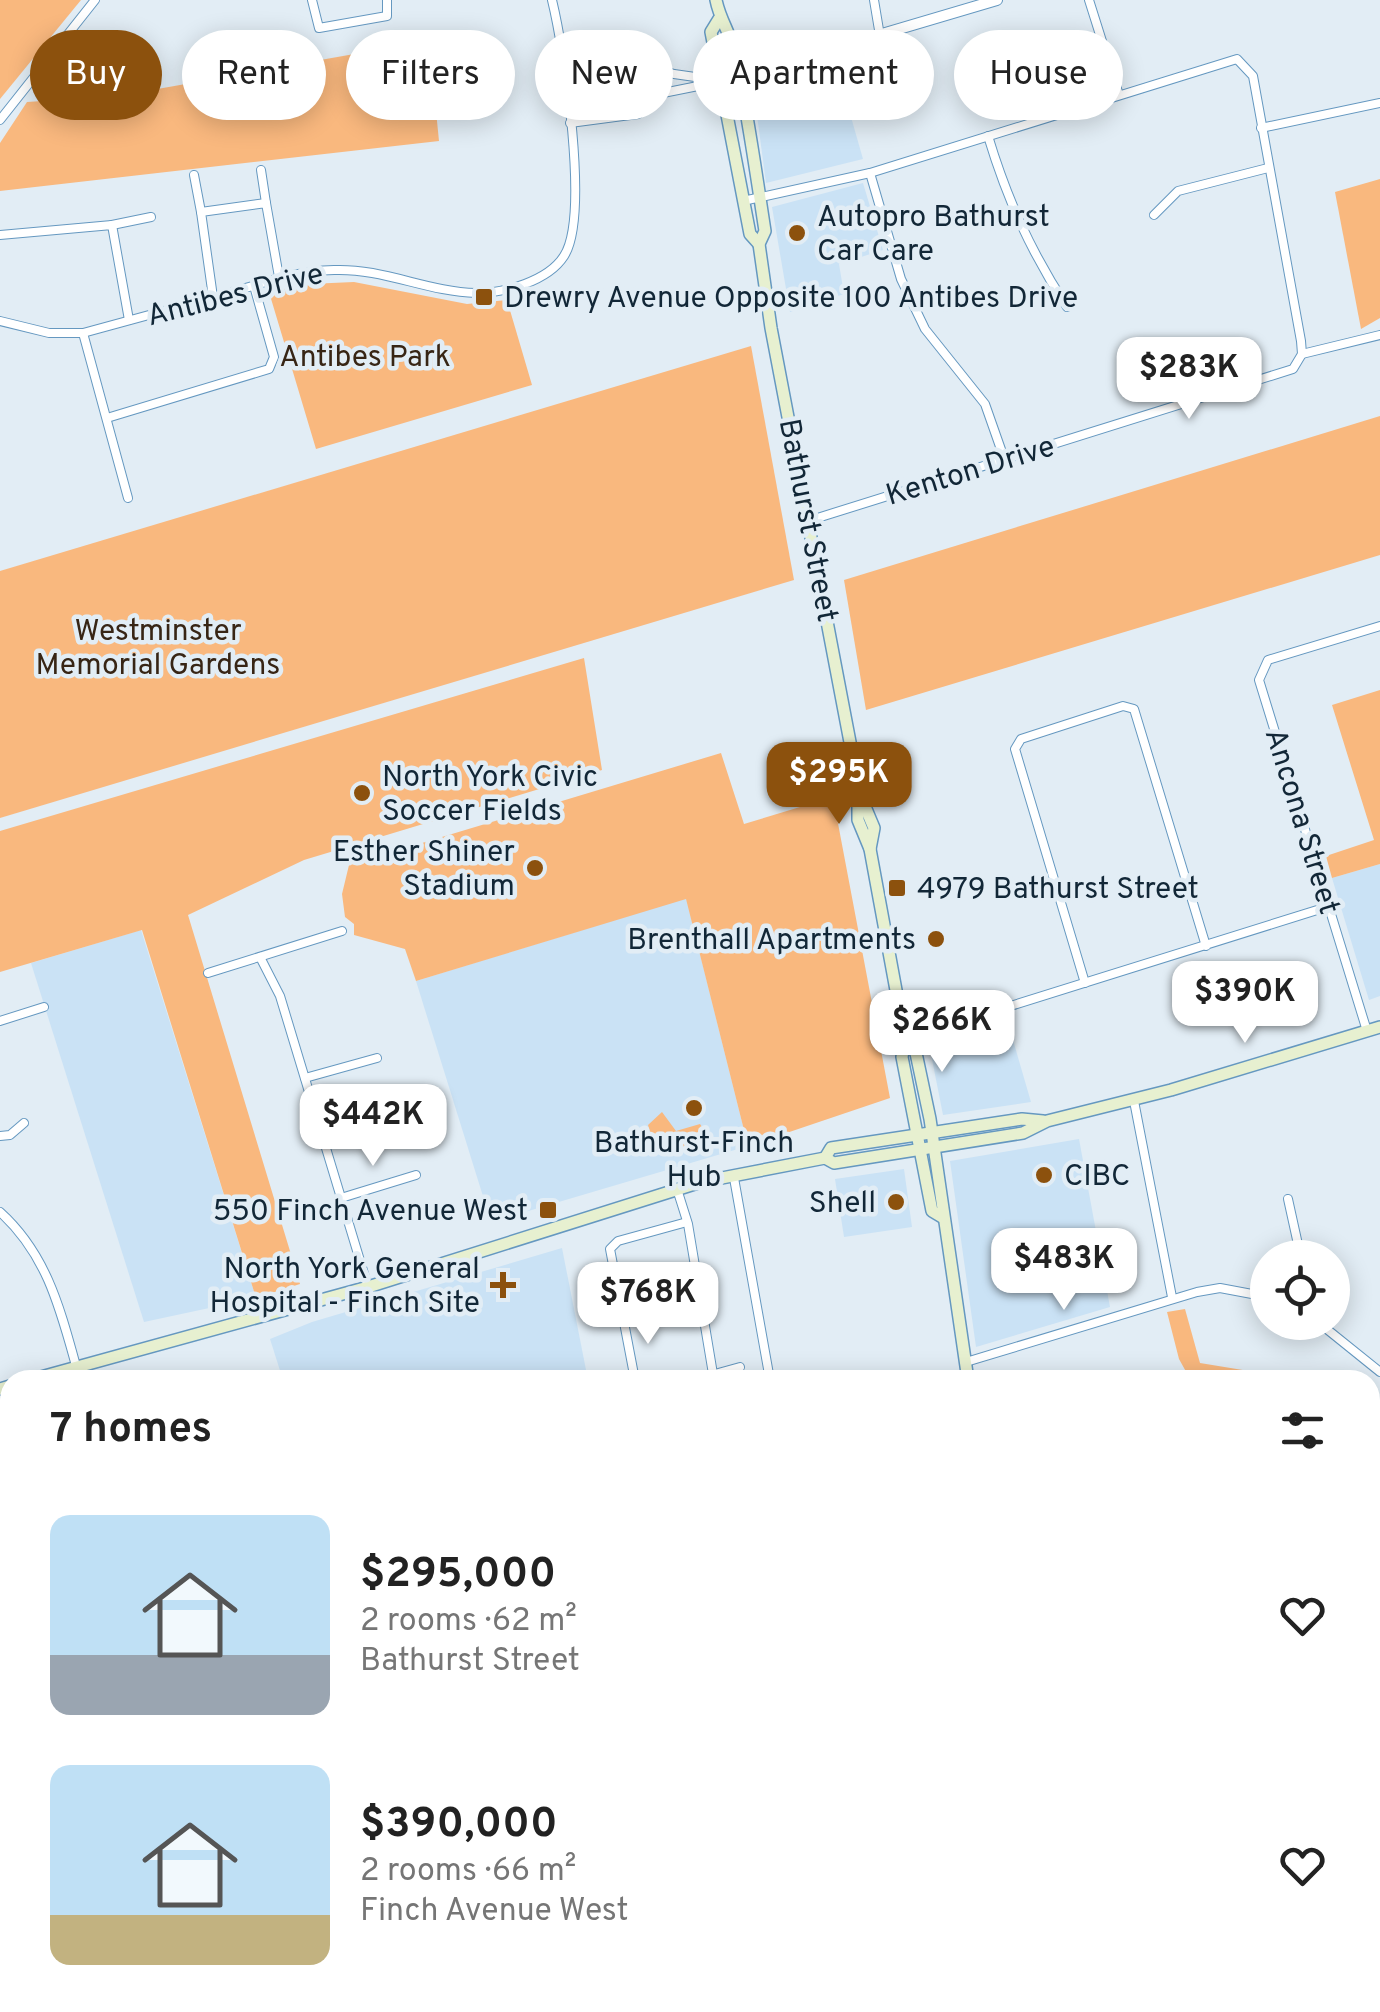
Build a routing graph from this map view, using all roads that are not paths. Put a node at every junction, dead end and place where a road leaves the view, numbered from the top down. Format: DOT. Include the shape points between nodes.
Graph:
graph roads {
  1 [pos="95,0"];
  2 [pos="312,0"];
  3 [pos="387,0"];
  4 [pos="552,0"];
  5 [pos="716,0"];
  6 [pos="874,0"];
  7 [pos="997,0"];
  8 [pos="1089,0"];
  9 [pos="719,19"];
  10 [pos="558,30"];
  11 [pos="711,30"];
  12 [pos="729,30"];
  13 [pos="879,30"];
  14 [pos="900,30"];
  15 [pos="1098,30"];
  16 [pos="693,87"];
  17 [pos="1123,93"];
  18 [pos="1380,103"];
  19 [pos="0,120"];
  20 [pos="570,120"];
  21 [pos="730,120"];
  22 [pos="747,120"];
  23 [pos="1039,120"];
  24 [pos="570,123"];
  25 [pos="1261,128"];
  26 [pos="988,136"];
  27 [pos="1268,168"];
  28 [pos="261,170"];
  29 [pos="870,173"];
  30 [pos="194,175"];
  31 [pos="760,198"];
  32 [pos="743,201"];
  33 [pos="266,203"];
  34 [pos="201,212"];
  35 [pos="1154,215"];
  36 [pos="151,217"];
  37 [pos="112,225"];
  38 [pos="0,235"];
  39 [pos="759,244"];
  40 [pos="280,277"];
  41 [pos="254,286"];
  42 [pos="212,298"];
  43 [pos="1067,307"];
  44 [pos="129,320"];
  45 [pos="0,321"];
  46 [pos="82,332"];
  47 [pos="1380,335"];
  48 [pos="1302,354"];
  49 [pos="106,418"];
  50 [pos="1004,458"];
  51 [pos="128,498"];
  52 [pos="810,520"];
  53 [pos="1380,626"];
  54 [pos="1330,906"];
  55 [pos="342,930"];
  56 [pos="1206,946"];
  57 [pos="260,958"];
  58 [pos="208,974"];
  59 [pos="1085,983"];
  60 [pos="44,1007"];
  61 [pos="0,1021"];
  62 [pos="1374,1028"];
  63 [pos="905,1039"];
  64 [pos="377,1058"];
  65 [pos="304,1078"];
  66 [pos="1134,1100"];
  67 [pos="1046,1121"];
  68 [pos="24,1123"];
  69 [pos="932,1133"];
  70 [pos="917,1134"];
  71 [pos="0,1136"];
  72 [pos="935,1147"];
  73 [pos="919,1150"];
  74 [pos="825,1158"];
  75 [pos="416,1175"];
  76 [pos="734,1178"];
  77 [pos="677,1189"];
  78 [pos="341,1198"];
  79 [pos="1288,1199"];
  80 [pos="0,1212"];
  81 [pos="942,1217"];
  82 [pos="687,1222"];
  83 [pos="1297,1240"];
  84 [pos="368,1287"];
  85 [pos="1250,1294"];
  86 [pos="1172,1297"];
  87 [pos="701,1300"];
  88 [pos="624,1322"];
  89 [pos="1340,1340"];
  90 [pos="966,1362"];
  91 [pos="76,1366"];
  92 [pos="740,1367"];
  93 [pos="63,1370"];
  94 [pos="77,1370"];
  95 [pos="633,1370"];
  96 [pos="712,1370"];
  97 [pos="728,1370"];
  98 [pos="768,1370"];
  99 [pos="967,1370"];
  100 [pos="1378,1370"];
  1 -- 19 [label="street"];
  2 -- 3 [label="street" via="319,28 387,16"];
  4 -- 10 [label="street, Antibes Drive"];
  5 -- 9 [label="main road, Bathurst Street"];
  6 -- 13 [label="street"];
  7 -- 14 [label="street"];
  8 -- 15 [label="street"];
  9 -- 11 [label="main road, Bathurst Street"];
  9 -- 12 [label="main road, Bathurst Street"];
  16 -- 24 [label="street" via="662,93 638,114"];
  17 -- 25 [label="street" via="1237,59 1252,76"];
  18 -- 25 [label="street"];
  20 -- 24 [label="street, Antibes Drive"];
  21 -- 32 [label="main road, Bathurst Street"];
  22 -- 31 [label="main road, Bathurst Street"];
  23 -- 26 [label="street"];
  24 -- 40 [label="street, Antibes Drive" via="575,224 564,256 544,275 473,293 358,270"];
  25 -- 27 [label="street"];
  26 -- 29 [label="street"];
  26 -- 43 [label="street" via="1032,254"];
  27 -- 35 [label="street" via="1178,192"];
  27 -- 48 [label="street"];
  28 -- 33 [label="street"];
  29 -- 31 [label="street"];
  29 -- 50 [label="street" via="901,279 925,328 985,404"];
  30 -- 34 [label="street"];
  31 -- 32 [label="street"];
  31 -- 39 [label="main road, Bathurst Street" via="765,231"];
  32 -- 39 [label="main road, Bathurst Street"];
  33 -- 34 [label="street"];
  33 -- 40 [label="street"];
  34 -- 42 [label="street"];
  36 -- 37 [label="street"];
  37 -- 38 [label="street"];
  37 -- 44 [label="street"];
  39 -- 52 [label="main road, Bathurst Street"];
  40 -- 41 [label="street, Antibes Drive"];
  41 -- 42 [label="street, Antibes Drive"];
  41 -- 49 [label="street" via="274,357 269,369"];
  42 -- 44 [label="street, Antibes Drive"];
  44 -- 46 [label="street, Antibes Drive"];
  45 -- 46 [label="street, Antibes Drive" via="48,333"];
  46 -- 49 [label="street"];
  47 -- 48 [label="street, Kenton Drive"];
  48 -- 50 [label="street, Kenton Drive" via="1286,373"];
  49 -- 51 [label="street"];
  50 -- 52 [label="street, Kenton Drive"];
  52 -- 63 [label="main road, Bathurst Street" via="860,795 858,820 870,849"];
  53 -- 54 [label="street, Ancona Street" via="1260,668"];
  54 -- 56 [label="street"];
  54 -- 62 [label="street, Ancona Street"];
  55 -- 57 [label="street"];
  56 -- 59 [label="street"];
  56 -- 59 [label="street" via="1134,709 1123,706 1021,739 1015,749"];
  57 -- 58 [label="street"];
  57 -- 65 [label="street" via="280,996"];
  59 -- 63 [label="street"];
  60 -- 61 [label="street"];
  62 -- 66 [label="main road"];
  63 -- 69 [label="main road, Bathurst Street" via="916,1053"];
  63 -- 70 [label="main road, Bathurst Street" via="902,1058"];
  64 -- 65 [label="street"];
  65 -- 78 [label="street"];
  66 -- 67 [label="main road"];
  66 -- 86 [label="street"];
  67 -- 69 [label="main road"];
  67 -- 72 [label="main road" via="1023,1132"];
  68 -- 71 [label="street"];
  69 -- 70 [label="main road"];
  69 -- 72 [label="main road, Bathurst Street"];
  70 -- 73 [label="main road, Bathurst Street"];
  70 -- 74 [label="main road" via="831,1148"];
  72 -- 73 [label="main road"];
  72 -- 81 [label="main road, Bathurst Street" via="947,1209"];
  73 -- 74 [label="main road" via="834,1163"];
  73 -- 81 [label="main road, Bathurst Street" via="932,1211"];
  74 -- 76 [label="main road"];
  75 -- 78 [label="street"];
  76 -- 77 [label="main road"];
  76 -- 98 [label="street"];
  77 -- 82 [label="street"];
  77 -- 84 [label="main road"];
  78 -- 84 [label="street"];
  79 -- 83 [label="street"];
  80 -- 91 [label="street" via="27,1236 46,1269"];
  81 -- 90 [label="main road, Bathurst Street"];
  82 -- 87 [label="street"];
  82 -- 88 [label="street" via="612,1246"];
  84 -- 91 [label="main road"];
  85 -- 86 [label="street" via="1220,1288"];
  86 -- 90 [label="street"];
  87 -- 88 [label="street"];
  87 -- 96 [label="street"];
  88 -- 95 [label="street"];
  89 -- 100 [label="street"];
  90 -- 99 [label="main road, Bathurst Street"];
  91 -- 93 [label="main road"];
  91 -- 94 [label="street"];
  92 -- 97 [label="street"];
}
